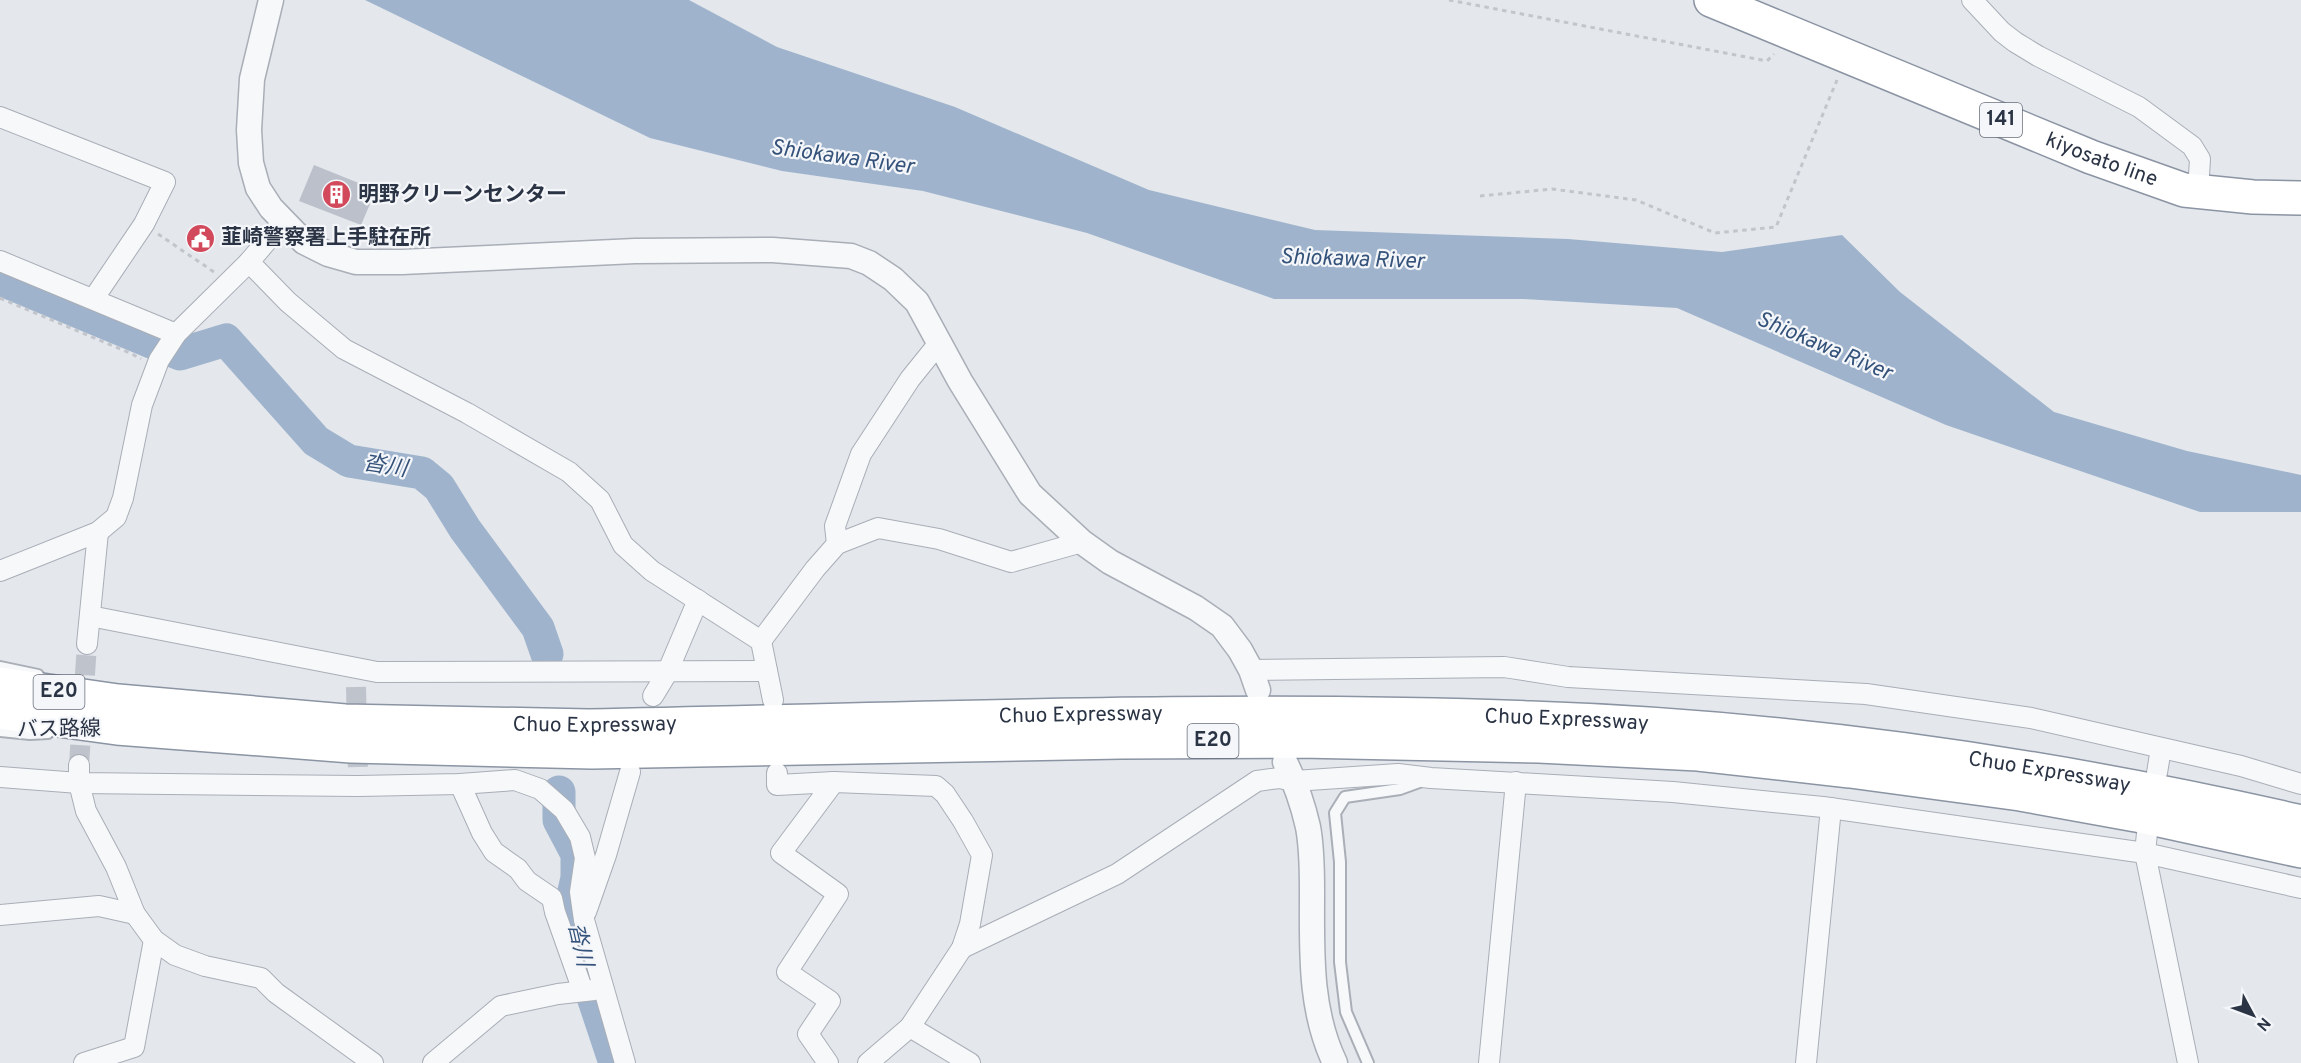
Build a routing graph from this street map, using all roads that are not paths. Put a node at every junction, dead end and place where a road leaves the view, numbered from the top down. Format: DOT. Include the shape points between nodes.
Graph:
graph roads {
  1 [pos="271,0"];
  2 [pos="1711,0"];
  3 [pos="1972,0"];
  4 [pos="0,117"];
  5 [pos="2198,191"];
  6 [pos="2301,198"];
  7 [pos="283,222"];
  8 [pos="0,261"];
  9 [pos="249,262"];
  10 [pos="94,298"];
  11 [pos="174,337"];
  12 [pos="939,343"];
  13 [pos="98,532"];
  14 [pos="1082,542"];
  15 [pos="837,544"];
  16 [pos="0,571"];
  17 [pos="698,600"];
  18 [pos="90,616"];
  19 [pos="761,641"];
  20 [pos="87,644"];
  21 [pos="0,667"];
  22 [pos="767,671"];
  23 [pos="667,672"];
  24 [pos="1255,680"];
  25 [pos="0,684"];
  26 [pos="653,696"];
  27 [pos="773,700"];
  28 [pos="0,712"];
  29 [pos="118,714"];
  30 [pos="0,730"];
  31 [pos="2161,748"];
  32 [pos="1290,771"];
  33 [pos="630,772"];
  34 [pos="777,773"];
  35 [pos="2157,773"];
  36 [pos="79,774"];
  37 [pos="0,777"];
  38 [pos="1431,778"];
  39 [pos="834,782"];
  40 [pos="1516,783"];
  41 [pos="460,784"];
  42 [pos="2301,784"];
  43 [pos="1831,808"];
  44 [pos="2301,822"];
  45 [pos="2147,833"];
  46 [pos="2301,851"];
  47 [pos="2145,853"];
  48 [pos="2301,888"];
  49 [pos="135,914"];
  50 [pos="0,915"];
  51 [pos="586,927"];
  52 [pos="154,940"];
  53 [pos="962,948"];
  54 [pos="570,953"];
  55 [pos="593,990"];
  56 [pos="910,1027"];
  57 [pos="84,1063"];
  58 [pos="373,1063"];
  59 [pos="433,1063"];
  60 [pos="625,1063"];
  61 [pos="828,1063"];
  62 [pos="868,1063"];
  63 [pos="970,1063"];
  64 [pos="1335,1063"];
  65 [pos="1368,1063"];
  66 [pos="1489,1063"];
  67 [pos="1806,1063"];
  68 [pos="2188,1063"];
  1 -- 7 [label="street" via="252,79 249,130 251,163 258,188"];
  2 -- 5 [label="highway, kiyosato line / 141" via="2091,157 2184,190"];
  3 -- 5 [label="street" via="2015,42 2139,107 2192,146 2200,159"];
  4 -- 10 [label="street" via="165,182 144,224"];
  5 -- 6 [label="highway, kiyosato line / 141"];
  7 -- 9 [label="street"];
  7 -- 12 [label="street" via="304,242 356,262 635,251 773,250 851,256 892,279 917,302"];
  8 -- 10 [label="street"];
  9 -- 11 [label="street"];
  9 -- 17 [label="street" via="288,302 344,349 569,471 600,500 623,545 652,571"];
  10 -- 11 [label="street"];
  11 -- 13 [label="street" via="157,364 142,405 120,507"];
  12 -- 14 [label="street" via="1030,494"];
  12 -- 15 [label="street" via="910,379 861,454 835,526"];
  13 -- 16 [label="street"];
  13 -- 18 [label="street"];
  14 -- 15 [label="street" via="1011,562 939,539 878,528"];
  14 -- 24 [label="street" via="1222,626"];
  15 -- 19 [label="street"];
  17 -- 19 [label="street"];
  17 -- 23 [label="street"];
  18 -- 20 [label="street"];
  18 -- 23 [label="street" via="356,677 377,672"];
  19 -- 22 [label="street"];
  21 -- 29 [label="lane, バス路線" via="52,679"];
  22 -- 23 [label="street"];
  22 -- 27 [label="street"];
  23 -- 26 [label="street"];
  24 -- 31 [label="street" via="1503,668 1568,677 1866,694 2031,718"];
  25 -- 29 [label="highway, Chuo Expressway / E20"];
  28 -- 29 [label="highway, Chuo Expressway / E20"];
  29 -- 30 [label="lane, バス路線" via="30,734"];
  29 -- 44 [label="highway, Chuo Expressway / E20" via="496,726 1294,712 1534,718 1856,743 2139,787"];
  29 -- 46 [label="highway, Chuo Expressway / E20" via="351,746 592,752 1301,741 1698,754 2020,794"];
  31 -- 35 [label="street"];
  31 -- 42 [label="street"];
  32 -- 38 [label="street"];
  32 -- 53 [label="street" via="1279,778 1257,781 1117,874"];
  32 -- 64 [label="street" via="1308,828 1320,1027"];
  33 -- 51 [label="street"];
  34 -- 39 [label="street" via="777,785"];
  36 -- 37 [label="street"];
  36 -- 41 [label="street"];
  36 -- 49 [label="street" via="86,811 116,867"];
  38 -- 40 [label="street"];
  38 -- 65 [label="lane" via="1400,789 1345,796 1335,813 1340,862 1340,962 1346,1012"];
  39 -- 53 [label="street" via="936,786 945,794 982,855"];
  39 -- 61 [label="street" via="781,853 838,894 787,972 830,1001 808,1034"];
  40 -- 43 [label="street" via="1673,792"];
  40 -- 66 [label="street"];
  41 -- 51 [label="street" via="514,780 540,789 564,810 580,837 585,858 580,892"];
  41 -- 54 [label="street" via="494,852 552,898"];
  43 -- 47 [label="street"];
  43 -- 67 [label="street"];
  45 -- 47 [label="street"];
  47 -- 48 [label="street"];
  47 -- 68 [label="street"];
  49 -- 50 [label="street" via="99,906"];
  49 -- 52 [label="street"];
  51 -- 54 [label="street"];
  51 -- 55 [label="street"];
  52 -- 57 [label="street" via="134,1047"];
  52 -- 58 [label="street" via="175,956 261,978"];
  53 -- 56 [label="street"];
  54 -- 55 [label="street"];
  55 -- 59 [label="street" via="501,1006"];
  55 -- 60 [label="street"];
  56 -- 62 [label="street"];
  56 -- 63 [label="street"];
}
